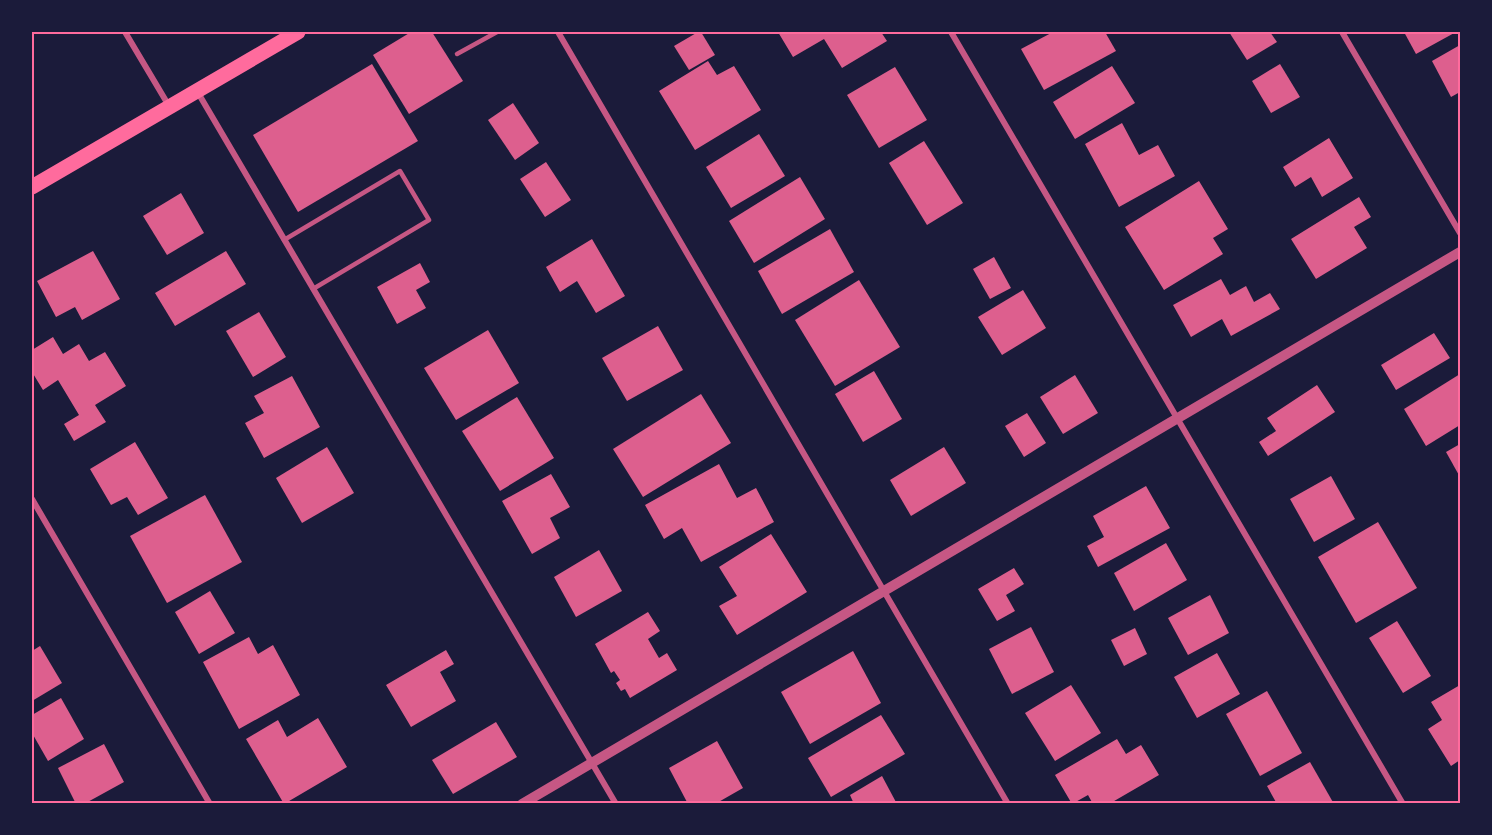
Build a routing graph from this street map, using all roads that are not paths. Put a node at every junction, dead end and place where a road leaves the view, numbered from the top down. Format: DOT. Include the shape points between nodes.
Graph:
graph roads {
  1 [pos="125,32"];
  2 [pos="298,32"];
  3 [pos="497,32"];
  4 [pos="558,32"];
  5 [pos="951,32"];
  6 [pos="1342,32"];
  7 [pos="457,54"];
  8 [pos="196,91"];
  9 [pos="169,106"];
  10 [pos="32,187"];
  11 [pos="1461,233"];
  12 [pos="284,240"];
  13 [pos="1461,252"];
  14 [pos="313,289"];
  15 [pos="1178,420"];
  16 [pos="32,499"];
  17 [pos="884,592"];
  18 [pos="592,762"];
  19 [pos="210,804"];
  20 [pos="522,804"];
  21 [pos="616,804"];
  22 [pos="1008,804"];
  23 [pos="1403,804"];
  1 -- 9 [label="street"];
  2 -- 8 [label="main road"];
  3 -- 7 [label="lane"];
  4 -- 17 [label="street"];
  5 -- 15 [label="street"];
  6 -- 11 [label="street"];
  8 -- 9 [label="main road"];
  8 -- 12 [label="street"];
  9 -- 10 [label="main road"];
  12 -- 14 [label="street"];
  12 -- 14 [label="lane" via="400,171 429,220"];
  13 -- 15 [label="street"];
  14 -- 18 [label="street"];
  15 -- 17 [label="street"];
  15 -- 23 [label="street"];
  16 -- 19 [label="street"];
  17 -- 18 [label="street"];
  17 -- 22 [label="street"];
  18 -- 20 [label="street"];
  18 -- 21 [label="street"];
}
